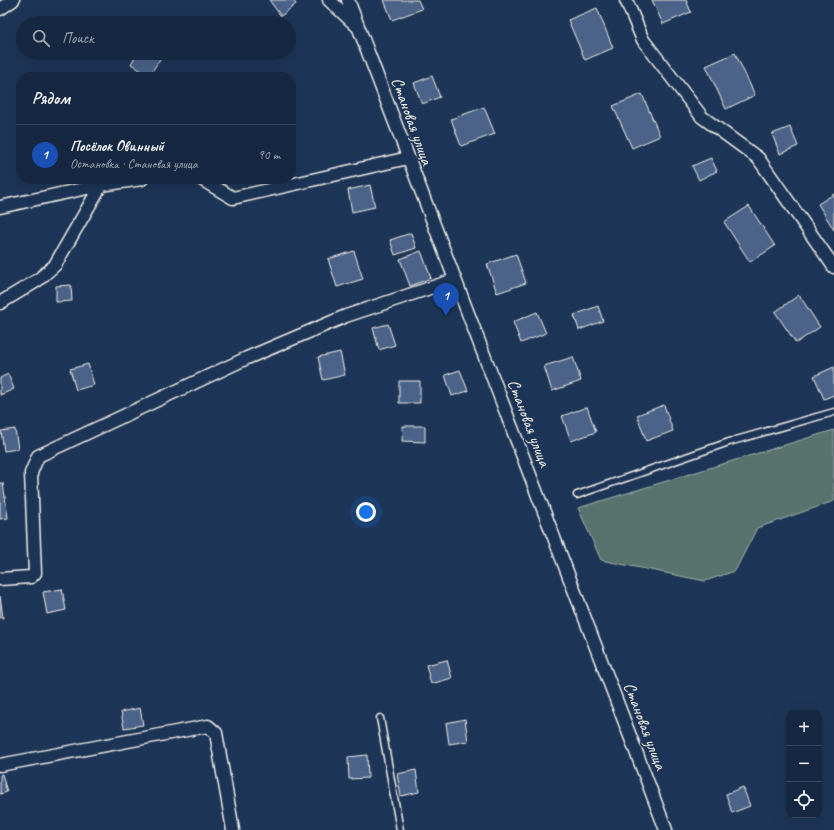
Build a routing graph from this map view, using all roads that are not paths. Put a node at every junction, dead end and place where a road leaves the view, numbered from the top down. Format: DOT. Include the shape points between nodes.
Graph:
graph roads {
  1 [pos="13,0"];
  2 [pos="329,0"];
  3 [pos="348,0"];
  4 [pos="626,0"];
  5 [pos="0,9"];
  6 [pos="360,29"];
  7 [pos="408,158"];
  8 [pos="101,184"];
  9 [pos="209,184"];
  10 [pos="294,184"];
  11 [pos="296,184"];
  12 [pos="0,207"];
  13 [pos="834,267"];
  14 [pos="454,280"];
  15 [pos="0,303"];
  16 [pos="834,412"];
  17 [pos="577,495"];
  18 [pos="0,579"];
  19 [pos="380,718"];
  20 [pos="0,765"];
  21 [pos="233,830"];
  22 [pos="400,830"];
  23 [pos="666,830"];
  1 -- 5 [label="street"];
  2 -- 6 [label="street"];
  3 -- 6 [label="street, Становая улица"];
  4 -- 13 [label="street" via="643,40 702,117 758,158"];
  6 -- 7 [label="street, Становая улица"];
  7 -- 11 [label="street"];
  7 -- 14 [label="street, Становая улица"];
  8 -- 12 [label="street"];
  8 -- 15 [label="street" via="55,265 38,280"];
  9 -- 10 [label="street" via="233,198"];
  14 -- 18 [label="street" via="346,316 247,358 38,456 31,474 35,573 31,577"];
  14 -- 23 [label="street, Становая улица" via="578,595"];
  16 -- 17 [label="lane" via="729,442"];
  19 -- 22 [label="lane"];
  20 -- 21 [label="street" via="208,726 216,733"];
}
